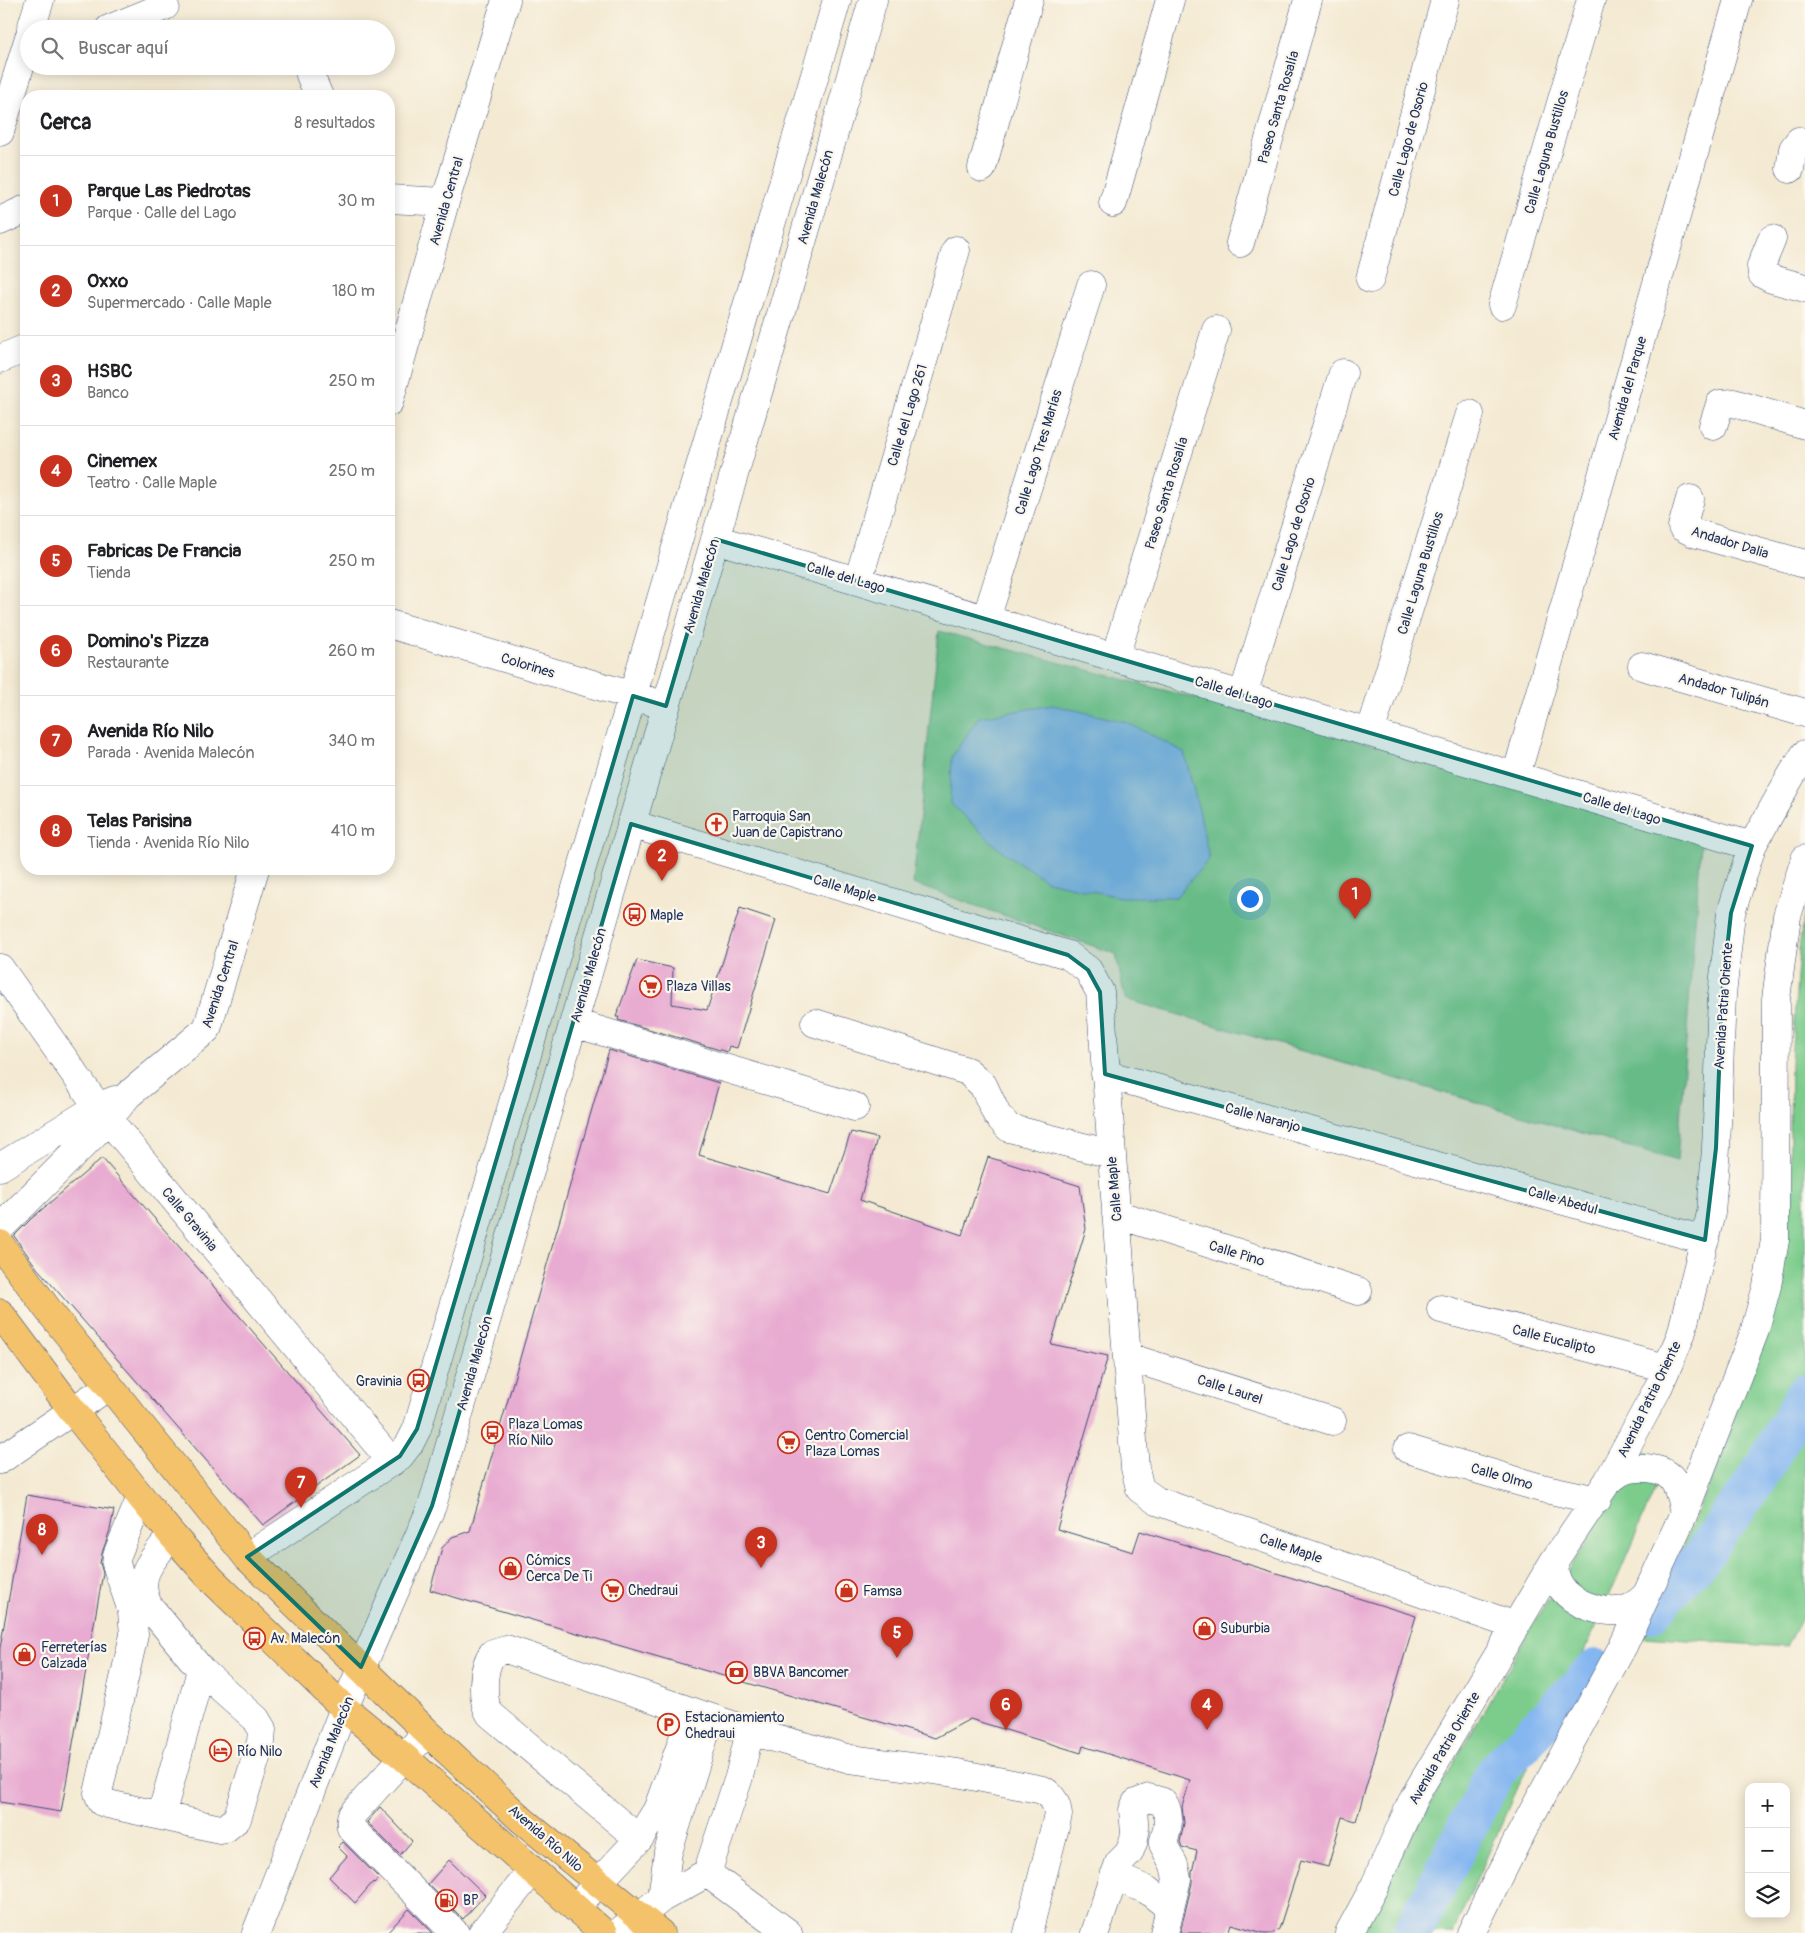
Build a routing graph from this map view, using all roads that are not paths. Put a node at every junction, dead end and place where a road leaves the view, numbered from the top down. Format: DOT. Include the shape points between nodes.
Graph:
graph roads {
  1 [pos="40,0"];
  2 [pos="506,0"];
  3 [pos="837,0"];
  4 [pos="873,0"];
  5 [pos="1028,0"];
  6 [pos="1170,0"];
  7 [pos="1308,0"];
  8 [pos="1445,0"];
  9 [pos="1591,0"];
  10 [pos="1738,0"];
  11 [pos="165,6"];
  12 [pos="34,20"];
  13 [pos="131,20"];
  14 [pos="20,74"];
  15 [pos="0,132"];
  16 [pos="1805,142"];
  17 [pos="982,168"];
  18 [pos="1790,169"];
  19 [pos="395,198"];
  20 [pos="445,202"];
  21 [pos="1112,203"];
  22 [pos="20,212"];
  23 [pos="0,221"];
  24 [pos="1772,239"];
  25 [pos="1240,242"];
  26 [pos="956,250"];
  27 [pos="1370,279"];
  28 [pos="1091,285"];
  29 [pos="1805,288"];
  30 [pos="1502,305"];
  31 [pos="1216,330"];
  32 [pos="20,351"];
  33 [pos="0,359"];
  34 [pos="1343,373"];
  35 [pos="395,381"];
  36 [pos="1470,414"];
  37 [pos="1805,425"];
  38 [pos="1713,426"];
  39 [pos="1690,499"];
  40 [pos="715,539"];
  41 [pos="1805,564"];
  42 [pos="858,581"];
  43 [pos="986,619"];
  44 [pos="395,626"];
  45 [pos="1115,657"];
  46 [pos="1642,666"];
  47 [pos="1243,695"];
  48 [pos="633,696"];
  49 [pos="666,706"];
  50 [pos="1805,713"];
  51 [pos="1370,733"];
  52 [pos="1805,754"];
  53 [pos="1516,776"];
  54 [pos="632,824"];
  55 [pos="1752,846"];
  56 [pos="1805,859"];
  57 [pos="253,875"];
  58 [pos="0,968"];
  59 [pos="574,1023"];
  60 [pos="815,1023"];
  61 [pos="1105,1074"];
  62 [pos="855,1107"];
  63 [pos="103,1114"];
  64 [pos="1112,1154"];
  65 [pos="1421,1161"];
  66 [pos="0,1167"];
  67 [pos="1116,1214"];
  68 [pos="0,1228"];
  69 [pos="1705,1240"];
  70 [pos="0,1244"];
  71 [pos="1358,1291"];
  72 [pos="1441,1309"];
  73 [pos="49,1311"];
  74 [pos="0,1313"];
  75 [pos="16,1335"];
  76 [pos="1128,1357"];
  77 [pos="1666,1368"];
  78 [pos="110,1386"];
  79 [pos="73,1411"];
  80 [pos="1332,1421"];
  81 [pos="1408,1449"];
  82 [pos="0,1460"];
  83 [pos="392,1462"];
  84 [pos="1603,1490"];
  85 [pos="141,1497"];
  86 [pos="1684,1513"];
  87 [pos="172,1535"];
  88 [pos="247,1557"];
  89 [pos="1554,1561"];
  90 [pos="1646,1596"];
  91 [pos="1516,1626"];
  92 [pos="361,1667"];
  93 [pos="201,1670"];
  94 [pos="344,1708"];
  95 [pos="700,1714"];
  96 [pos="750,1731"];
  97 [pos="427,1732"];
  98 [pos="405,1758"];
  99 [pos="161,1816"];
  100 [pos="639,1839"];
  101 [pos="1163,1844"];
  102 [pos="1129,1853"];
  103 [pos="532,1871"];
  104 [pos="707,1873"];
  105 [pos="1114,1876"];
  106 [pos="598,1883"];
  107 [pos="662,1898"];
  108 [pos="575,1908"];
  109 [pos="1167,1921"];
  110 [pos="628,1924"];
  111 [pos="256,1933"];
  112 [pos="455,1933"];
  113 [pos="482,1933"];
  114 [pos="604,1933"];
  115 [pos="660,1933"];
  116 [pos="788,1933"];
  117 [pos="1028,1933"];
  118 [pos="1095,1933"];
  119 [pos="1348,1933"];
  120 [pos="1471,1933"];
  1 -- 12 [label="street"];
  2 -- 20 [label="street, Avenida Central"];
  3 -- 48 [label="street"];
  4 -- 40 [label="street, Avenida Malecón"];
  5 -- 17 [label="street"];
  6 -- 21 [label="street"];
  7 -- 25 [label="street, Paseo Santa Rosalía"];
  8 -- 27 [label="street, Calle Lago de Osorio"];
  9 -- 30 [label="street, Calle Laguna Bustillos"];
  10 -- 53 [label="street, Avenida del Parque"];
  11 -- 13 [label="street"];
  14 -- 15 [label="street"];
  16 -- 18 [label="street" via="1799,141 1793,149"];
  19 -- 20 [label="street"];
  20 -- 35 [label="street, Avenida Central"];
  22 -- 23 [label="street"];
  24 -- 29 [label="street" via="1761,266 1762,274"];
  26 -- 42 [label="street, Calle del Lago 261"];
  28 -- 43 [label="street, Calle Lago Tres Marías"];
  31 -- 45 [label="street, Paseo Santa Rosalía"];
  32 -- 33 [label="street"];
  34 -- 47 [label="street, Calle Lago de Osorio"];
  36 -- 51 [label="street, Calle Laguna Bustillos"];
  37 -- 38 [label="street" via="1734,403 1720,404"];
  39 -- 41 [label="street, Andador Dalia" via="1682,526 1694,533"];
  40 -- 42 [label="street, Calle del Lago"];
  40 -- 49 [label="street, Avenida Malecón"];
  42 -- 43 [label="street, Calle del Lago"];
  43 -- 45 [label="street, Calle del Lago"];
  44 -- 48 [label="street, Colorines"];
  45 -- 47 [label="street, Calle del Lago"];
  46 -- 50 [label="street, Andador Tulipán"];
  47 -- 51 [label="street, Calle del Lago"];
  48 -- 49 [label="street, Colorines"];
  48 -- 83 [label="street" via="417,1429 410,1443"];
  49 -- 54 [label="street, Avenida Malecón"];
  51 -- 53 [label="street, Calle del Lago"];
  52 -- 55 [label="street, Avenida Patria Oriente"];
  53 -- 55 [label="street, Calle del Lago"];
  54 -- 59 [label="street, Avenida Malecón"];
  54 -- 61 [label="street, Calle Maple" via="1068,955 1088,970 1100,992"];
  55 -- 69 [label="street, Avenida Patria Oriente" via="1731,913 1722,995 1711,1213"];
  56 -- 86 [label="street" via="1787,916 1776,999 1775,1240 1767,1286 1751,1342"];
  57 -- 63 [label="street, Avenida Central" via="207,1029"];
  58 -- 63 [label="street, Calle Gravinia"];
  59 -- 62 [label="street"];
  59 -- 92 [label="street, Avenida Malecón" via="432,1506"];
  60 -- 64 [label="street" via="967,1071 983,1085 996,1114 1009,1128"];
  61 -- 64 [label="street, Calle Maple"];
  61 -- 65 [label="street, Calle Naranjo"];
  63 -- 66 [label="street, Avenida Central"];
  63 -- 68 [label="street, Avenida Central"];
  63 -- 83 [label="street, Calle Gravinia"];
  64 -- 67 [label="street, Calle Maple"];
  65 -- 69 [label="street, Calle Abedul"];
  67 -- 71 [label="street, Calle Pino"];
  67 -- 76 [label="street, Calle Maple"];
  69 -- 77 [label="street, Avenida Patria Oriente" via="1681,1335"];
  70 -- 73 [label="main road, Avenida Río Nilo"];
  72 -- 77 [label="street, Calle Eucalipto"];
  73 -- 75 [label="main road"];
  73 -- 78 [label="main road, Avenida Río Nilo"];
  74 -- 75 [label="main road"];
  75 -- 79 [label="main road"];
  76 -- 80 [label="street, Calle Laurel"];
  76 -- 91 [label="street, Calle Maple" via="1140,1489 1157,1501"];
  77 -- 84 [label="street, Avenida Patria Oriente"];
  78 -- 79 [label="street"];
  78 -- 88 [label="main road, Avenida Río Nilo"];
  79 -- 82 [label="street"];
  79 -- 85 [label="main road"];
  81 -- 84 [label="street, Calle Olmo" via="1541,1488"];
  83 -- 88 [label="street"];
  84 -- 86 [label="street" via="1622,1472 1651,1468 1668,1474 1675,1482"];
  84 -- 89 [label="street, Avenida Patria Oriente"];
  85 -- 87 [label="main road"];
  85 -- 99 [label="street" via="116,1564 132,1611 134,1634 98,1793 102,1802"];
  86 -- 90 [label="street"];
  87 -- 93 [label="street" via="143,1575 143,1592 148,1604"];
  87 -- 94 [label="main road" via="212,1580"];
  88 -- 92 [label="main road, Avenida Río Nilo"];
  89 -- 90 [label="street" via="1556,1578 1564,1590 1587,1607 1618,1612 1631,1608"];
  89 -- 91 [label="street, Avenida Patria Oriente"];
  90 -- 120 [label="street" via="1624,1644 1516,1841"];
  91 -- 119 [label="street, Avenida Patria Oriente" via="1414,1797"];
  92 -- 94 [label="street, Avenida Malecón"];
  92 -- 97 [label="main road, Avenida Río Nilo"];
  93 -- 99 [label="street"];
  93 -- 99 [label="street" via="256,1719 262,1729 261,1742 237,1819 232,1824 220,1829"];
  94 -- 98 [label="main road"];
  94 -- 111 [label="street, Avenida Malecón"];
  95 -- 96 [label="street"];
  95 -- 100 [label="street" via="681,1746 657,1810"];
  95 -- 100 [label="street" via="506,1649 490,1656 485,1695 490,1714"];
  95 -- 107 [label="street" via="668,1852"];
  96 -- 104 [label="street" via="739,1777"];
  96 -- 117 [label="street" via="850,1759 1012,1783 1049,1794 1057,1806 1058,1815"];
  97 -- 98 [label="street"];
  97 -- 106 [label="main road, Avenida Río Nilo" via="522,1820"];
  98 -- 103 [label="main road"];
  98 -- 112 [label="street" via="352,1814 351,1828"];
  100 -- 106 [label="street"];
  101 -- 102 [label="street"];
  101 -- 102 [label="street" via="1169,1811 1163,1802 1150,1798 1136,1803 1133,1810 1134,1838"];
  101 -- 109 [label="street" via="1177,1879"];
  102 -- 105 [label="street" via="1119,1863"];
  103 -- 108 [label="main road"];
  103 -- 113 [label="street"];
  104 -- 107 [label="street"];
  104 -- 116 [label="street"];
  105 -- 109 [label="street" via="1147,1890"];
  105 -- 118 [label="street"];
  106 -- 108 [label="street"];
  106 -- 110 [label="main road, Avenida Río Nilo"];
  107 -- 110 [label="street"];
  108 -- 114 [label="main road"];
  110 -- 115 [label="main road, Avenida Río Nilo"];
}
